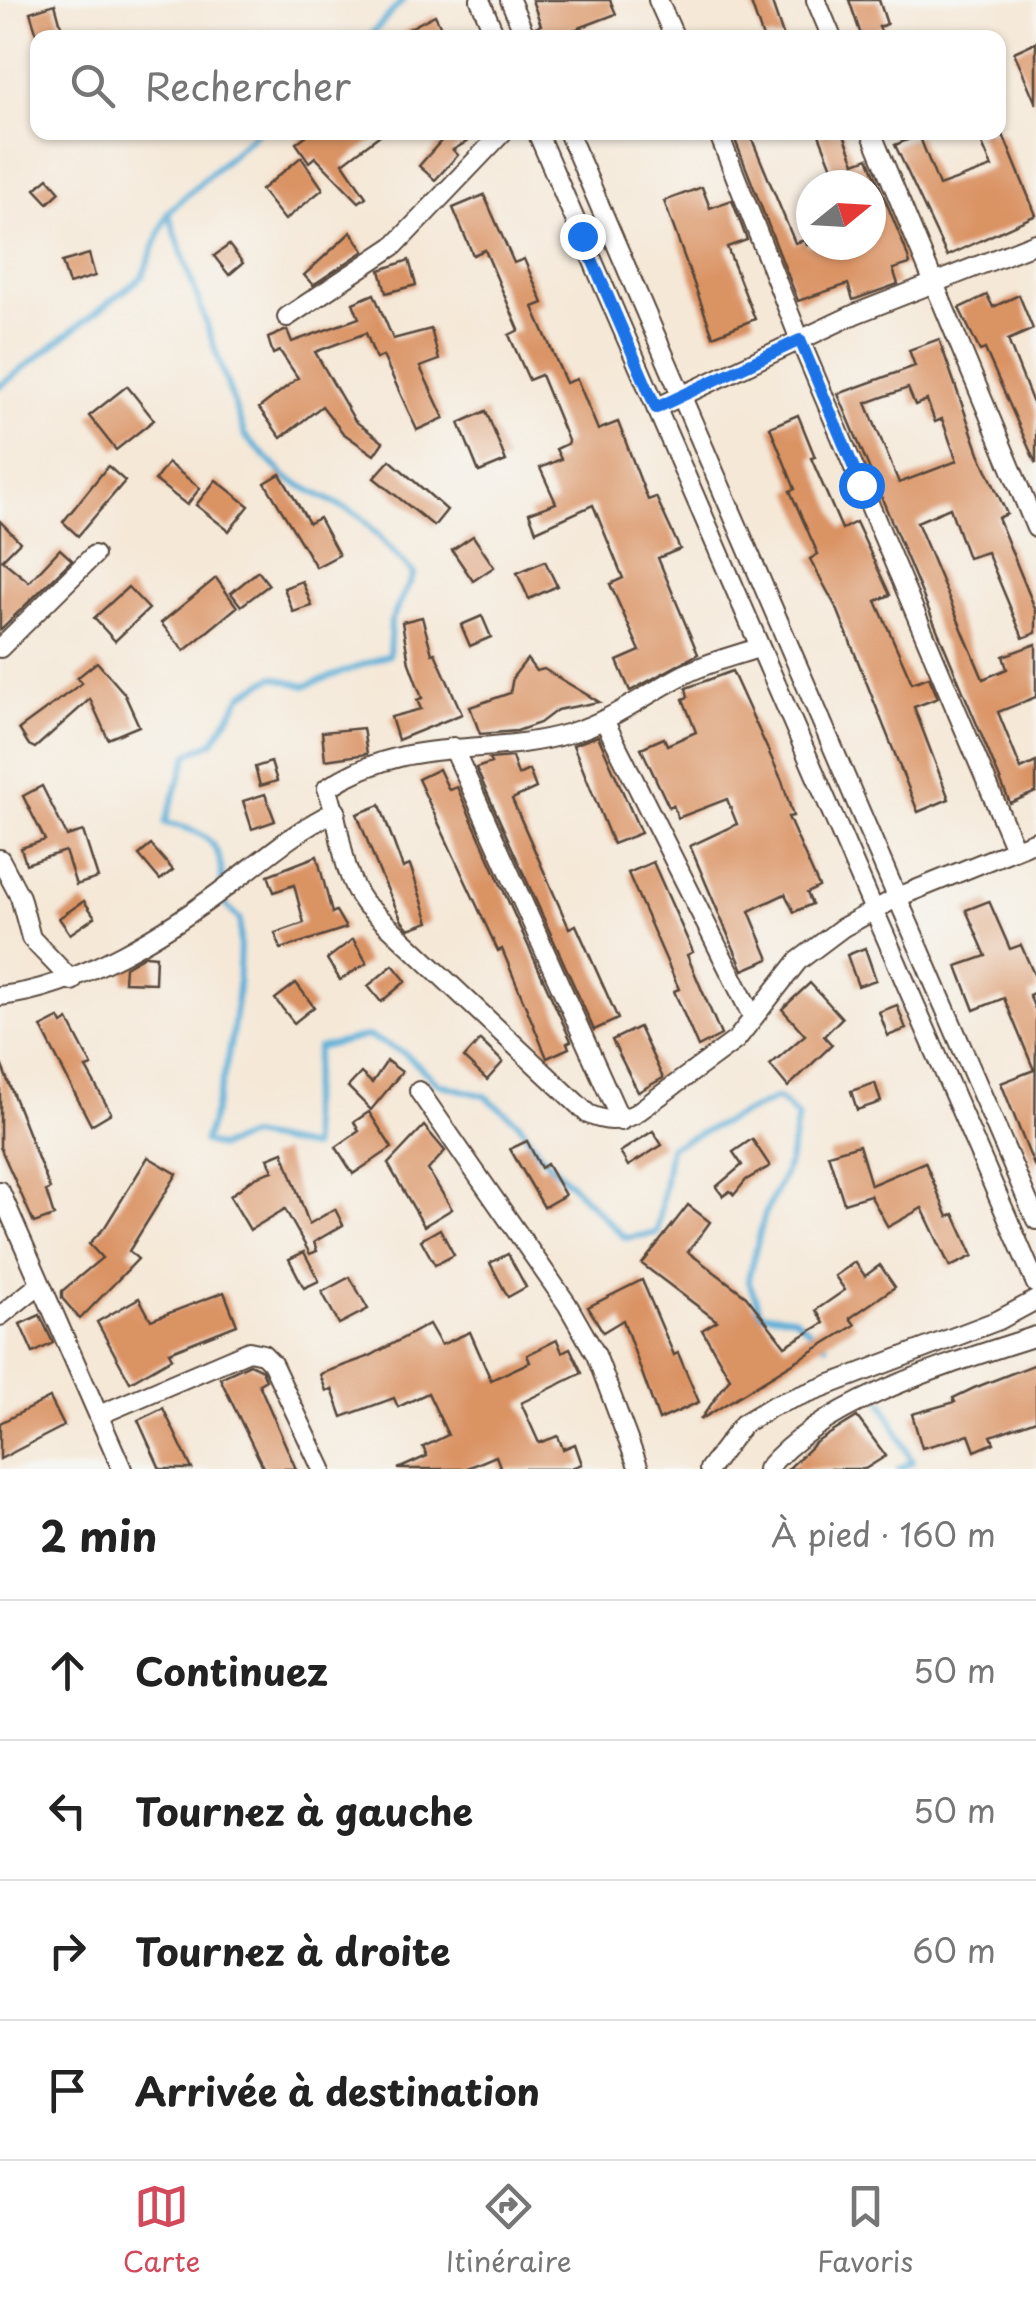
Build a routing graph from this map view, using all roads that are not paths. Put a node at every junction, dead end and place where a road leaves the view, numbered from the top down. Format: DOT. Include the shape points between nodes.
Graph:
graph roads {
  1 [pos="480,0"];
  2 [pos="510,0"];
  3 [pos="658,0"];
  4 [pos="816,0"];
  5 [pos="493,30"];
  6 [pos="523,30"];
  7 [pos="671,30"];
  8 [pos="829,30"];
  9 [pos="495,140"];
  10 [pos="540,140"];
  11 [pos="572,140"];
  12 [pos="721,140"];
  13 [pos="874,140"];
  14 [pos="1036,243"];
  15 [pos="932,280"];
  16 [pos="287,317"];
  17 [pos="800,340"];
  18 [pos="685,398"];
  19 [pos="656,408"];
  20 [pos="1036,528"];
  21 [pos="94,555"];
  22 [pos="0,648"];
  23 [pos="758,648"];
  24 [pos="604,720"];
  25 [pos="452,748"];
  26 [pos="336,810"];
  27 [pos="1036,841"];
  28 [pos="1016,849"];
  29 [pos="0,859"];
  30 [pos="898,897"];
  31 [pos="876,907"];
  32 [pos="72,981"];
  33 [pos="0,996"];
  34 [pos="753,1018"];
  35 [pos="419,1091"];
  36 [pos="621,1121"];
  37 [pos="0,1192"];
  38 [pos="1036,1220"];
  39 [pos="40,1284"];
  40 [pos="1036,1284"];
  41 [pos="1036,1300"];
  42 [pos="0,1316"];
  43 [pos="1036,1336"];
  44 [pos="99,1415"];
  45 [pos="122,1469"];
  46 [pos="322,1469"];
  47 [pos="639,1469"];
  48 [pos="709,1469"];
  49 [pos="767,1469"];
  1 -- 5 [label="street"];
  2 -- 6 [label="street"];
  3 -- 7 [label="street"];
  4 -- 8 [label="street"];
  9 -- 16 [label="street" via="395,245"];
  10 -- 19 [label="street"];
  11 -- 18 [label="street"];
  12 -- 17 [label="street"];
  13 -- 15 [label="street"];
  14 -- 15 [label="street"];
  15 -- 17 [label="street"];
  15 -- 20 [label="street"];
  17 -- 18 [label="street"];
  17 -- 28 [label="street"];
  18 -- 19 [label="street"];
  18 -- 30 [label="street"];
  19 -- 23 [label="street"];
  21 -- 22 [label="street"];
  23 -- 24 [label="street" via="690,671"];
  23 -- 31 [label="street"];
  24 -- 25 [label="street" via="545,739"];
  24 -- 34 [label="street"];
  25 -- 26 [label="street" via="370,762 326,788"];
  25 -- 36 [label="street"];
  26 -- 32 [label="street" via="225,888"];
  26 -- 36 [label="street" via="347,874 364,903 588,1114"];
  27 -- 28 [label="street"];
  28 -- 30 [label="street"];
  29 -- 32 [label="street" via="31,938"];
  30 -- 31 [label="street"];
  30 -- 38 [label="street"];
  31 -- 34 [label="street" via="798,961"];
  31 -- 40 [label="street"];
  32 -- 33 [label="street"];
  34 -- 36 [label="street" via="736,1040"];
  35 -- 47 [label="street" via="567,1304 596,1355"];
  37 -- 39 [label="street"];
  39 -- 42 [label="street"];
  39 -- 44 [label="street"];
  41 -- 48 [label="street" via="773,1406 743,1424"];
  43 -- 49 [label="street" via="830,1416"];
  44 -- 45 [label="street"];
  44 -- 46 [label="street" via="249,1351 262,1354"];
}
